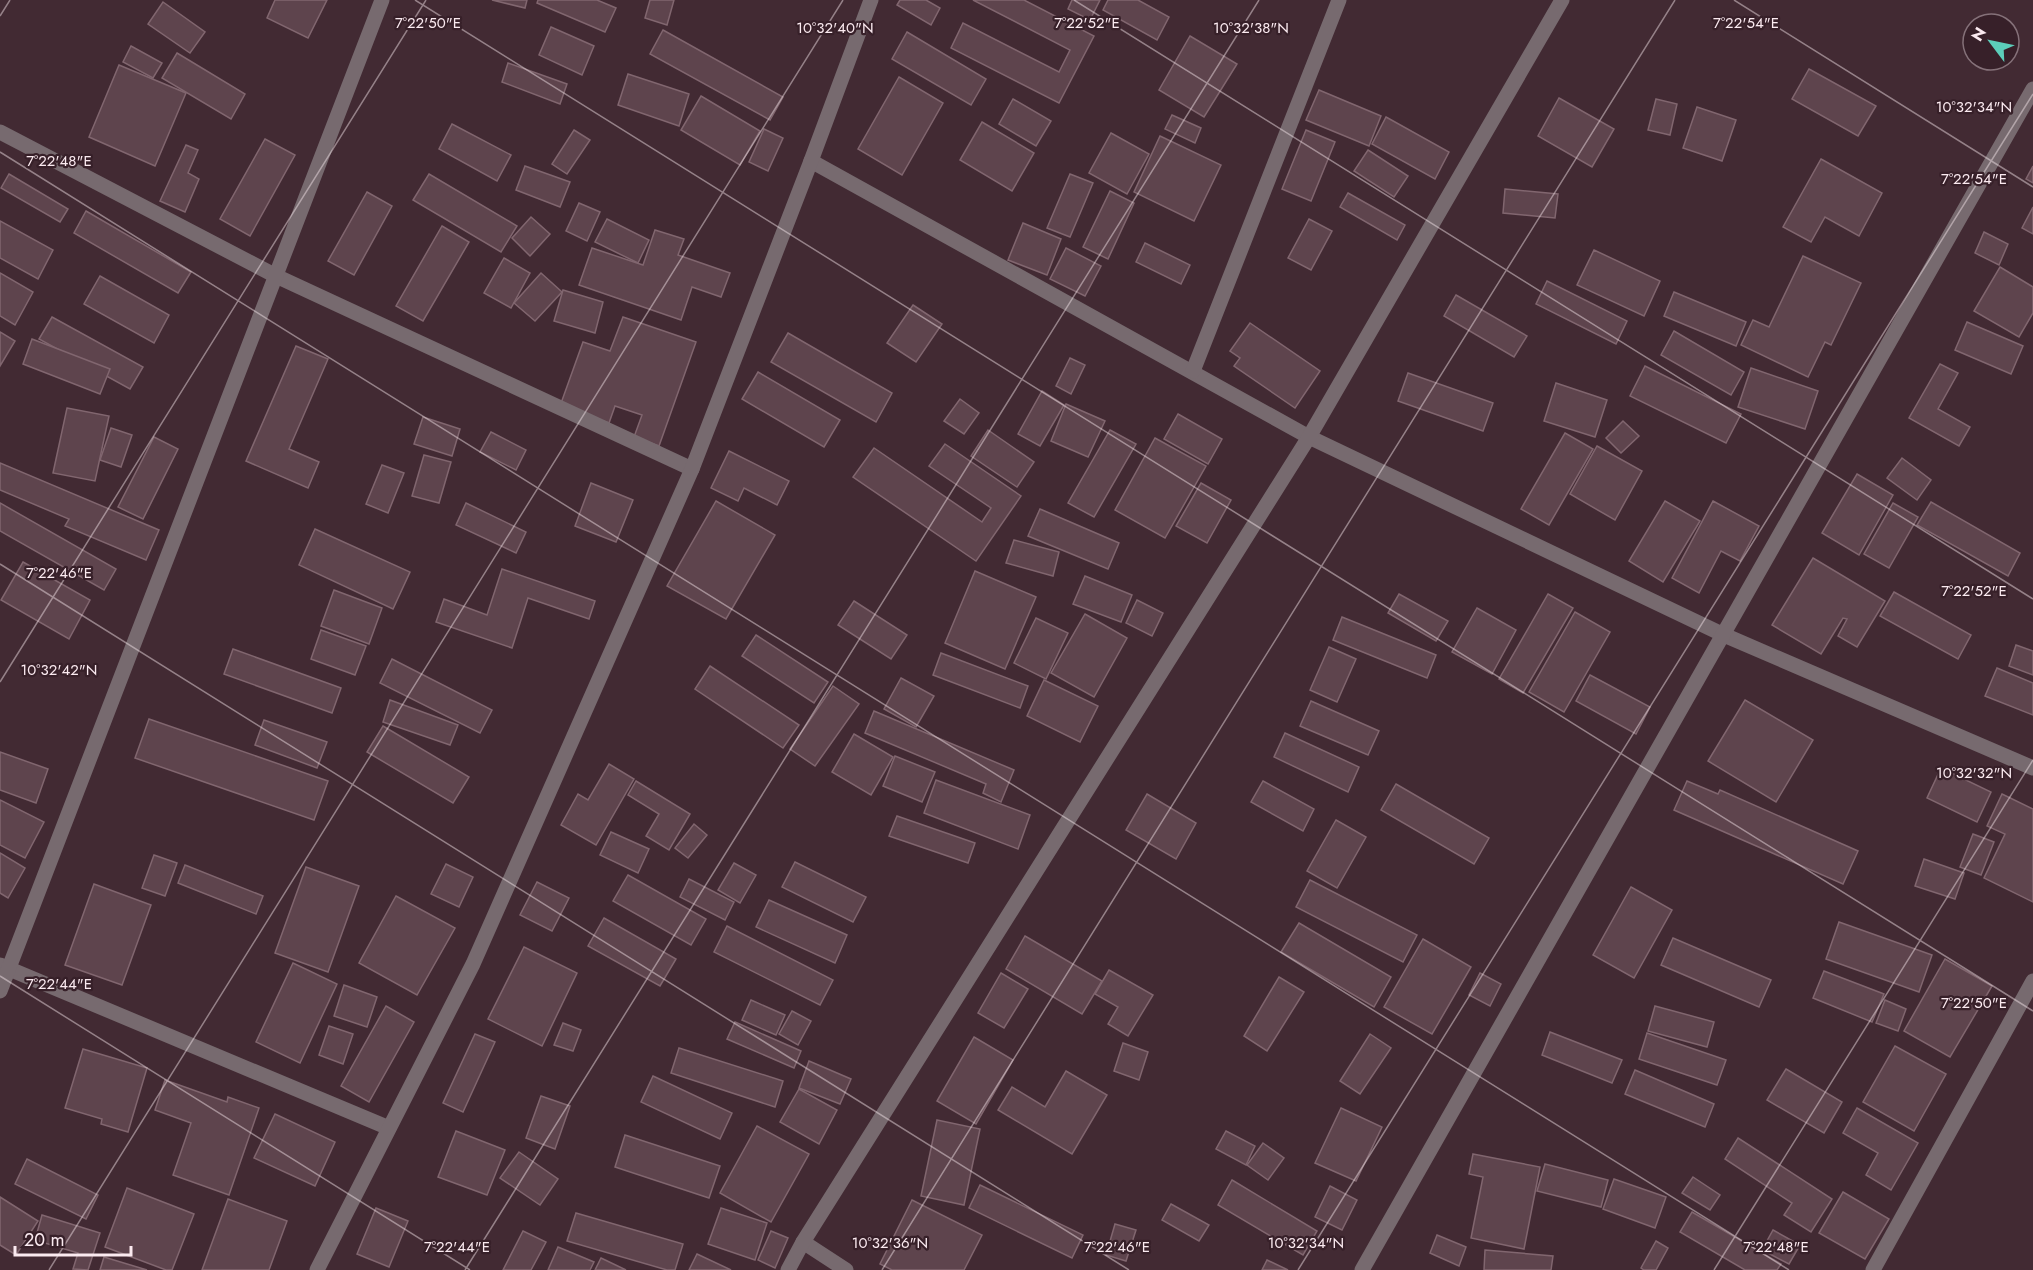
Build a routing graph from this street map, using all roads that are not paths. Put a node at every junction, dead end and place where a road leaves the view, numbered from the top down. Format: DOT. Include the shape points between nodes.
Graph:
graph roads {
  1 [pos="382,0"];
  2 [pos="871,0"];
  3 [pos="1338,0"];
  4 [pos="1562,0"];
  5 [pos="2033,89"];
  6 [pos="0,132"];
  7 [pos="811,161"];
  8 [pos="276,276"];
  9 [pos="1192,371"];
  10 [pos="1309,436"];
  11 [pos="692,469"];
  12 [pos="1724,635"];
  13 [pos="2033,768"];
  14 [pos="5,967"];
  15 [pos="2033,981"];
  16 [pos="0,991"];
  17 [pos="389,1128"];
  18 [pos="803,1242"];
  19 [pos="317,1270"];
  20 [pos="788,1270"];
  21 [pos="846,1270"];
  22 [pos="1362,1270"];
  23 [pos="1873,1270"];
  1 -- 8 [label="street"];
  2 -- 7 [label="street"];
  3 -- 9 [label="street"];
  4 -- 10 [label="street"];
  5 -- 12 [label="street"];
  6 -- 8 [label="street"];
  7 -- 9 [label="street"];
  7 -- 11 [label="street"];
  8 -- 11 [label="street"];
  8 -- 14 [label="street"];
  9 -- 10 [label="street"];
  10 -- 12 [label="street"];
  10 -- 18 [label="street"];
  11 -- 17 [label="street" via="473,964"];
  12 -- 13 [label="street"];
  12 -- 22 [label="street"];
  14 -- 16 [label="street"];
  14 -- 17 [label="street"];
  15 -- 23 [label="street"];
  17 -- 19 [label="street"];
  18 -- 20 [label="street"];
  18 -- 21 [label="street"];
}
